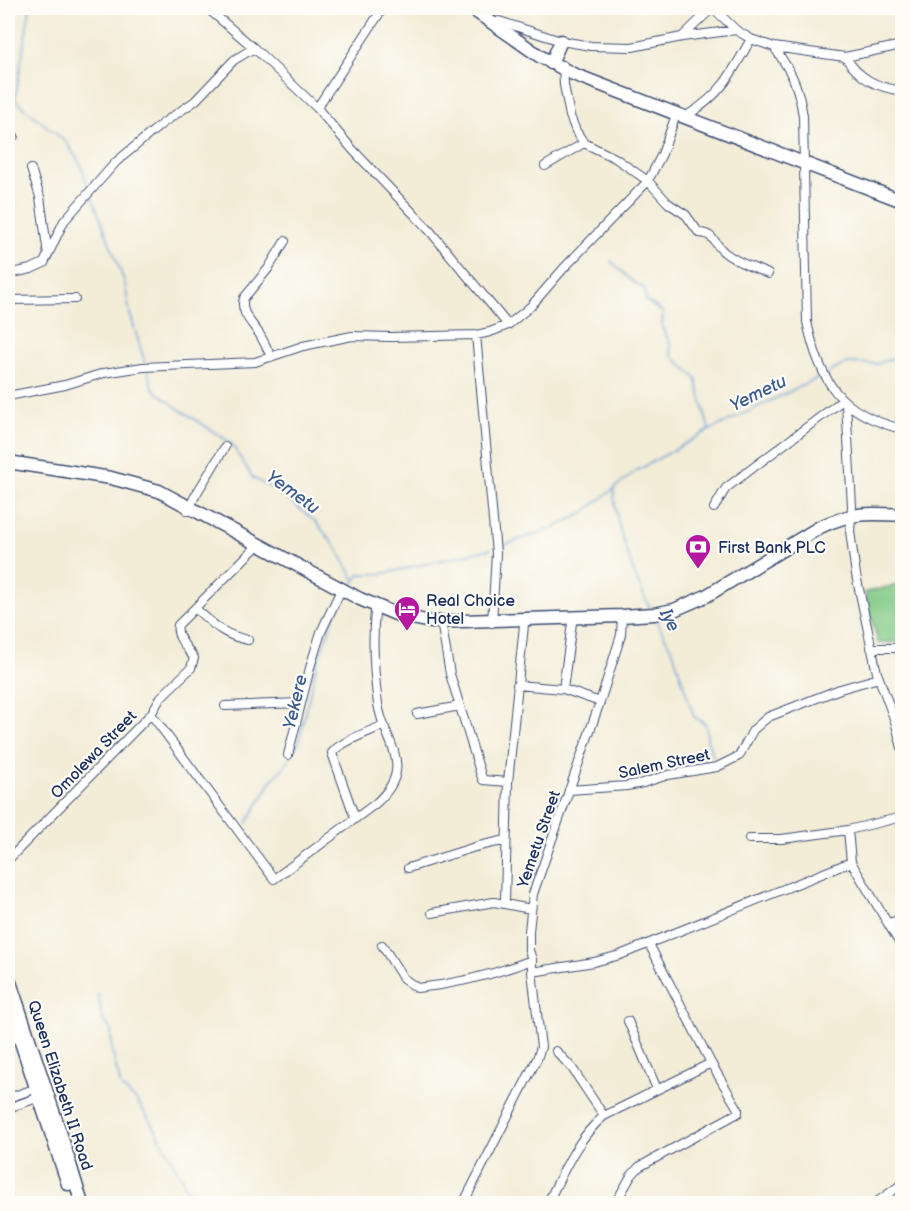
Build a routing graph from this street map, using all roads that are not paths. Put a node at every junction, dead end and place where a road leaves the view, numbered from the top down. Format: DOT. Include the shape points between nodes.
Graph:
graph roads {
  1 [pos="207,8"];
  2 [pos="383,8"];
  3 [pos="471,8"];
  4 [pos="481,8"];
  5 [pos="712,8"];
  6 [pos="499,21"];
  7 [pos="736,30"];
  8 [pos="682,37"];
  9 [pos="751,39"];
  10 [pos="561,41"];
  11 [pos="903,45"];
  12 [pos="774,47"];
  13 [pos="254,48"];
  14 [pos="845,57"];
  15 [pos="558,64"];
  16 [pos="903,91"];
  17 [pos="317,108"];
  18 [pos="682,115"];
  19 [pos="584,143"];
  20 [pos="803,161"];
  21 [pos="545,166"];
  22 [pos="31,169"];
  23 [pos="648,181"];
  24 [pos="903,196"];
  25 [pos="903,201"];
  26 [pos="285,241"];
  27 [pos="48,256"];
  28 [pos="8,274"];
  29 [pos="768,274"];
  30 [pos="75,299"];
  31 [pos="8,300"];
  32 [pos="508,325"];
  33 [pos="476,334"];
  34 [pos="271,357"];
  35 [pos="8,396"];
  36 [pos="845,402"];
  37 [pos="903,429"];
  38 [pos="225,447"];
  39 [pos="8,462"];
  40 [pos="8,469"];
  41 [pos="714,508"];
  42 [pos="189,509"];
  43 [pos="903,515"];
  44 [pos="851,518"];
  45 [pos="903,520"];
  46 [pos="256,546"];
  47 [pos="344,594"];
  48 [pos="195,608"];
  49 [pos="375,611"];
  50 [pos="623,619"];
  51 [pos="492,623"];
  52 [pos="572,623"];
  53 [pos="524,625"];
  54 [pos="442,627"];
  55 [pos="248,640"];
  56 [pos="871,648"];
  57 [pos="903,648"];
  58 [pos="879,678"];
  59 [pos="518,685"];
  60 [pos="563,689"];
  61 [pos="600,702"];
  62 [pos="300,703"];
  63 [pos="225,706"];
  64 [pos="460,706"];
  65 [pos="151,714"];
  66 [pos="417,714"];
  67 [pos="384,725"];
  68 [pos="903,748"];
  69 [pos="288,755"];
  70 [pos="508,782"];
  71 [pos="569,790"];
  72 [pos="903,817"];
  73 [pos="355,818"];
  74 [pos="848,830"];
  75 [pos="749,839"];
  76 [pos="506,840"];
  77 [pos="8,860"];
  78 [pos="851,862"];
  79 [pos="408,868"];
  80 [pos="504,902"];
  81 [pos="531,909"];
  82 [pos="432,913"];
  83 [pos="903,919"];
  84 [pos="888,923"];
  85 [pos="649,944"];
  86 [pos="382,945"];
  87 [pos="903,947"];
  88 [pos="532,960"];
  89 [pos="532,972"];
  90 [pos="8,976"];
  91 [pos="8,1003"];
  92 [pos="628,1021"];
  93 [pos="556,1051"];
  94 [pos="711,1063"];
  95 [pos="657,1089"];
  96 [pos="42,1092"];
  97 [pos="8,1098"];
  98 [pos="8,1108"];
  99 [pos="604,1116"];
  100 [pos="903,1184"];
  101 [pos="73,1203"];
  102 [pos="82,1203"];
  103 [pos="464,1203"];
  104 [pos="547,1203"];
  105 [pos="615,1203"];
  106 [pos="874,1203"];
  1 -- 13 [label="street"];
  2 -- 17 [label="street"];
  3 -- 15 [label="highway"];
  4 -- 6 [label="highway"];
  5 -- 7 [label="street"];
  5 -- 8 [label="street"];
  6 -- 10 [label="street"];
  6 -- 15 [label="highway"];
  7 -- 8 [label="street"];
  7 -- 9 [label="street"];
  8 -- 10 [label="street" via="632,47"];
  9 -- 12 [label="street"];
  9 -- 18 [label="street" via="722,89 708,102"];
  10 -- 15 [label="highway"];
  11 -- 14 [label="street"];
  12 -- 14 [label="street"];
  12 -- 20 [label="street" via="798,86"];
  13 -- 17 [label="street"];
  13 -- 27 [label="street" via="234,60 195,101 129,150 64,221"];
  14 -- 16 [label="street" via="860,76"];
  15 -- 18 [label="highway"];
  15 -- 19 [label="street" via="570,116"];
  17 -- 32 [label="street" via="457,262"];
  18 -- 20 [label="highway"];
  18 -- 23 [label="street"];
  19 -- 21 [label="street"];
  19 -- 23 [label="street"];
  20 -- 24 [label="highway"];
  20 -- 25 [label="highway"];
  20 -- 36 [label="street" via="807,322 822,371"];
  22 -- 27 [label="street" via="40,197"];
  23 -- 29 [label="street" via="686,215 699,233 712,237 734,260"];
  23 -- 32 [label="street" via="531,306"];
  26 -- 34 [label="street" via="242,303"];
  27 -- 28 [label="street" via="31,269"];
  30 -- 31 [label="street"];
  32 -- 33 [label="street"];
  33 -- 34 [label="street" via="352,336"];
  33 -- 51 [label="street" via="496,549"];
  34 -- 35 [label="street" via="243,363 143,367"];
  36 -- 37 [label="street" via="873,420"];
  36 -- 41 [label="street" via="726,488"];
  36 -- 44 [label="street"];
  38 -- 42 [label="street"];
  39 -- 42 [label="highway" via="128,482 159,491"];
  40 -- 42 [label="highway" via="130,489"];
  42 -- 46 [label="highway"];
  43 -- 44 [label="highway"];
  44 -- 45 [label="highway"];
  44 -- 50 [label="highway" via="820,527 684,607"];
  44 -- 56 [label="street" via="856,575"];
  46 -- 47 [label="highway"];
  46 -- 48 [label="street"];
  47 -- 49 [label="highway"];
  47 -- 51 [label="highway" via="420,620"];
  47 -- 62 [label="street" via="321,632"];
  48 -- 55 [label="street" via="218,629"];
  48 -- 65 [label="street, Omolewa Street" via="176,628 194,663"];
  49 -- 54 [label="highway" via="412,623"];
  49 -- 67 [label="street" via="378,703"];
  50 -- 51 [label="highway"];
  50 -- 52 [label="highway"];
  50 -- 61 [label="street, Yemetu Street"];
  51 -- 53 [label="highway"];
  51 -- 54 [label="highway"];
  52 -- 53 [label="highway"];
  52 -- 60 [label="street"];
  53 -- 59 [label="street"];
  54 -- 64 [label="street"];
  56 -- 57 [label="street"];
  56 -- 58 [label="street"];
  58 -- 68 [label="street"];
  58 -- 71 [label="street, Salem Street" via="768,717 753,730 739,756 717,767 627,786"];
  59 -- 60 [label="street"];
  59 -- 70 [label="street"];
  60 -- 61 [label="street"];
  61 -- 71 [label="street, Yemetu Street"];
  62 -- 63 [label="street"];
  62 -- 69 [label="street"];
  64 -- 66 [label="street"];
  64 -- 70 [label="street" via="483,780"];
  65 -- 73 [label="street" via="274,879"];
  65 -- 77 [label="street, Omolewa Street"];
  67 -- 73 [label="street" via="394,749 395,778 385,796"];
  67 -- 73 [label="street" via="333,749"];
  70 -- 76 [label="street"];
  71 -- 81 [label="street, Yemetu Street" via="542,863"];
  72 -- 74 [label="street"];
  74 -- 75 [label="street"];
  74 -- 78 [label="street"];
  76 -- 79 [label="street"];
  76 -- 80 [label="street"];
  78 -- 84 [label="street"];
  78 -- 85 [label="street"];
  80 -- 81 [label="street"];
  80 -- 82 [label="street"];
  81 -- 88 [label="street, Yemetu Street"];
  83 -- 84 [label="street"];
  84 -- 87 [label="street"];
  85 -- 89 [label="street" via="607,959"];
  85 -- 94 [label="street"];
  86 -- 88 [label="street" via="403,978 417,988 458,983"];
  88 -- 89 [label="street, Yemetu Street"];
  89 -- 103 [label="street, Yemetu Street" via="541,1047"];
  90 -- 96 [label="highway, Queen Elizabeth II Road"];
  91 -- 96 [label="highway, Queen Elizabeth II Road"];
  92 -- 95 [label="street"];
  93 -- 99 [label="street"];
  94 -- 95 [label="street"];
  94 -- 105 [label="street" via="738,1113 639,1167"];
  95 -- 99 [label="street"];
  96 -- 97 [label="street"];
  96 -- 98 [label="street"];
  96 -- 101 [label="highway, Queen Elizabeth II Road"];
  96 -- 102 [label="highway, Queen Elizabeth II Road"];
  99 -- 104 [label="street" via="582,1140"];
  100 -- 106 [label="street"];
}
